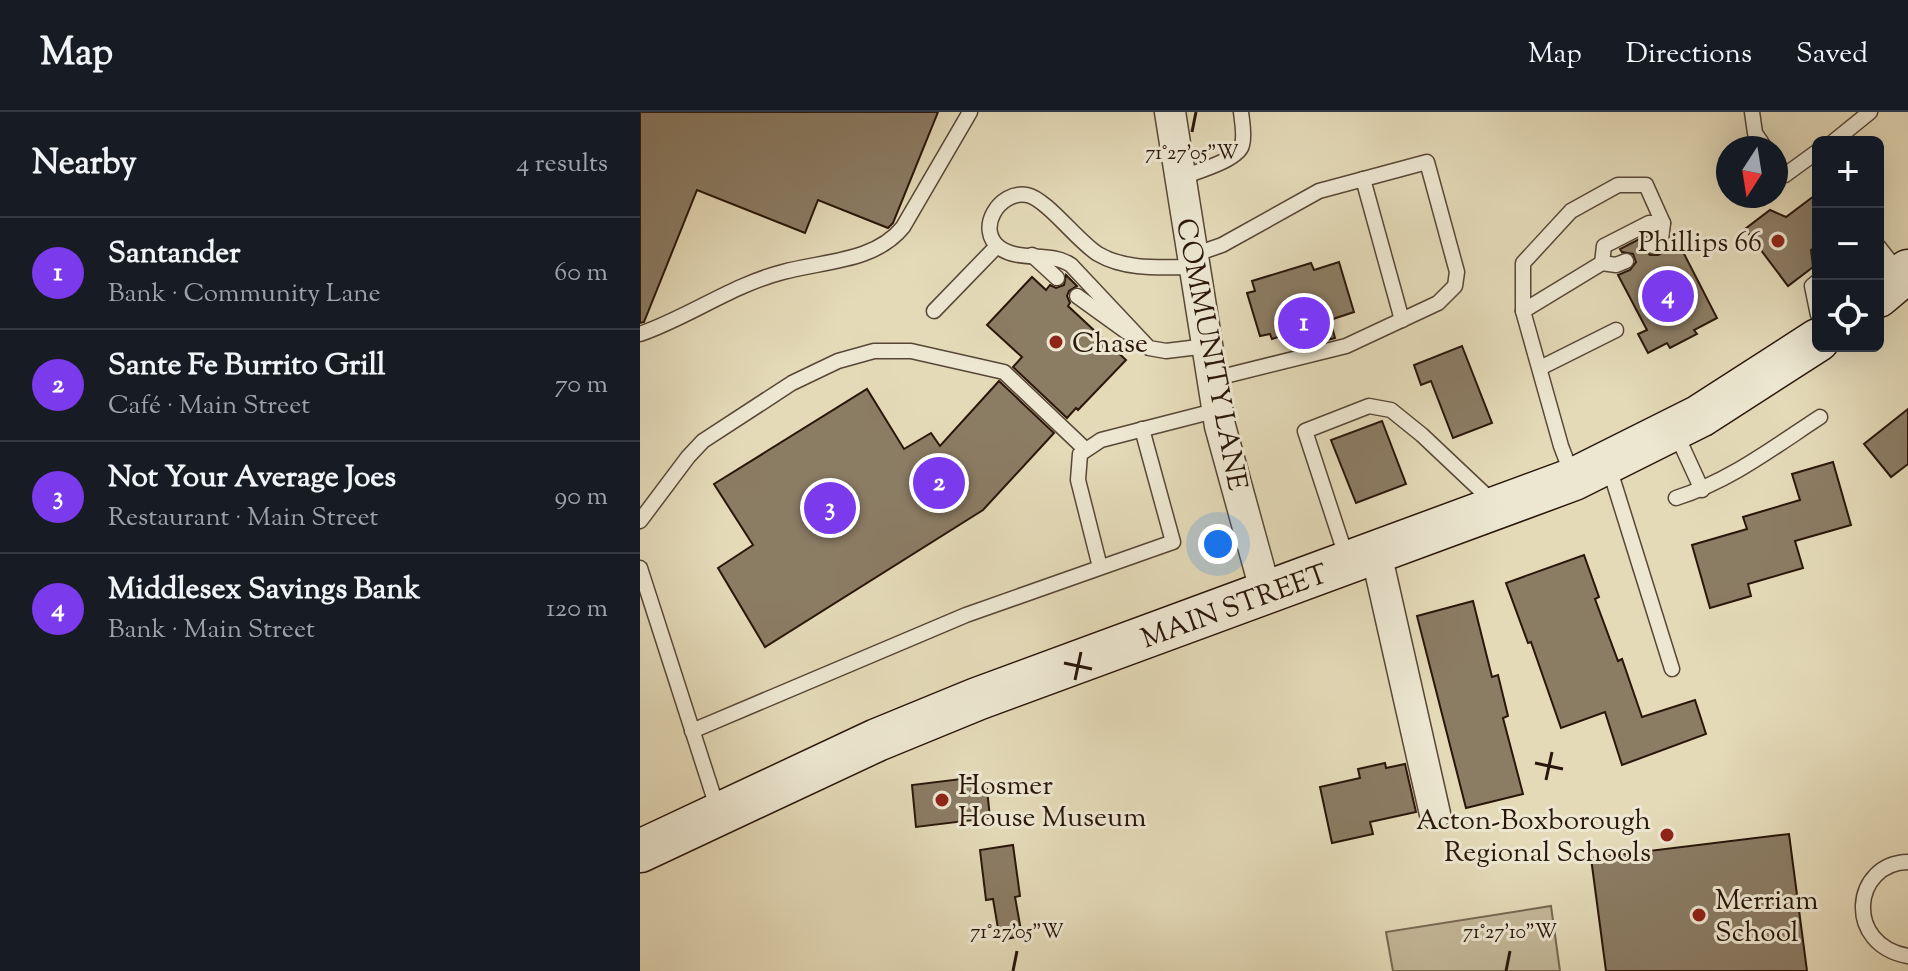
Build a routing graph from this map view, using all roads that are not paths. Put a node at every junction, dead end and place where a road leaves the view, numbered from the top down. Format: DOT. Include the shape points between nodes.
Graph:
graph roads {
  1 [pos="970,112"];
  2 [pos="1170,112"];
  3 [pos="1241,112"];
  4 [pos="1752,112"];
  5 [pos="1870,112"];
  6 [pos="1757,136"];
  7 [pos="1839,136"];
  8 [pos="1812,155"];
  9 [pos="1788,173"];
  10 [pos="1180,178"];
  11 [pos="1363,179"];
  12 [pos="1663,223"];
  13 [pos="997,246"];
  14 [pos="1653,246"];
  15 [pos="1032,255"];
  16 [pos="1194,261"];
  17 [pos="1626,261"];
  18 [pos="1602,263"];
  19 [pos="1057,278"];
  20 [pos="1077,296"];
  21 [pos="934,311"];
  22 [pos="1523,311"];
  23 [pos="1402,320"];
  24 [pos="1616,330"];
  25 [pos="640,334"];
  26 [pos="1140,341"];
  27 [pos="1812,344"];
  28 [pos="1207,346"];
  29 [pos="1540,368"];
  30 [pos="1213,379"];
  31 [pos="1218,410"];
  32 [pos="1820,417"];
  33 [pos="1142,429"];
  34 [pos="1674,430"];
  35 [pos="1085,449"];
  36 [pos="1591,471"];
  37 [pos="1702,490"];
  38 [pos="1676,498"];
  39 [pos="1499,508"];
  40 [pos="640,521"];
  41 [pos="1362,558"];
  42 [pos="1100,567"];
  43 [pos="640,568"];
  44 [pos="1266,593"];
  45 [pos="1672,669"];
  46 [pos="692,731"];
  47 [pos="719,814"];
  48 [pos="1435,814"];
  49 [pos="641,847"];
  50 [pos="1908,862"];
  51 [pos="1908,956"];
  1 -- 25 [label="lane" via="889,243 762,278"];
  2 -- 10 [label="street, COMMUNITY LANE"];
  3 -- 10 [label="lane" via="1239,151"];
  4 -- 6 [label="lane"];
  5 -- 7 [label="lane"];
  8 -- 9 [label="lane"];
  10 -- 16 [label="street, COMMUNITY LANE"];
  11 -- 16 [label="lane" via="1319,191"];
  11 -- 23 [label="lane"];
  11 -- 23 [label="lane" via="1427,162 1431,176 1457,272 1455,286 1438,303"];
  12 -- 14 [label="lane" via="1661,240"];
  12 -- 18 [label="lane" via="1649,223 1604,246"];
  12 -- 22 [label="lane" via="1646,185 1618,185 1564,218 1523,263"];
  13 -- 15 [label="lane"];
  13 -- 16 [label="lane" via="990,229 995,208 1013,195 1028,195 1090,249 1111,260 1132,265"];
  13 -- 21 [label="lane"];
  15 -- 19 [label="lane"];
  15 -- 26 [label="lane" via="1071,265"];
  16 -- 28 [label="street, COMMUNITY LANE"];
  17 -- 18 [label="lane"];
  18 -- 22 [label="lane"];
  20 -- 26 [label="lane"];
  22 -- 29 [label="lane"];
  23 -- 30 [label="lane" via="1346,346"];
  24 -- 29 [label="lane"];
  26 -- 28 [label="lane" via="1160,351"];
  27 -- 34 [label="main road, MAIN STREET"];
  28 -- 30 [label="street, COMMUNITY LANE"];
  29 -- 36 [label="lane" via="1561,446"];
  30 -- 31 [label="street, COMMUNITY LANE"];
  31 -- 33 [label="lane"];
  31 -- 44 [label="street, COMMUNITY LANE"];
  32 -- 37 [label="lane"];
  33 -- 35 [label="lane"];
  33 -- 42 [label="lane" via="1173,542"];
  34 -- 36 [label="main road, MAIN STREET"];
  34 -- 37 [label="lane"];
  35 -- 40 [label="lane" via="1010,376 995,368 897,350 863,353 792,383 703,441"];
  35 -- 42 [label="lane" via="1078,461 1078,480"];
  36 -- 39 [label="main road, MAIN STREET"];
  36 -- 45 [label="lane"];
  37 -- 38 [label="lane"];
  39 -- 41 [label="main road, MAIN STREET"];
  39 -- 41 [label="lane" via="1391,410 1369,406 1305,431"];
  41 -- 44 [label="main road, MAIN STREET"];
  41 -- 48 [label="street"];
  42 -- 46 [label="lane" via="966,615"];
  43 -- 46 [label="lane"];
  44 -- 47 [label="main road, MAIN STREET" via="965,703"];
  46 -- 47 [label="lane"];
  47 -- 49 [label="main road, MAIN STREET"];
  50 -- 51 [label="lane" via="1887,867 1875,877 1862,905 1870,935 1894,954"];
}
